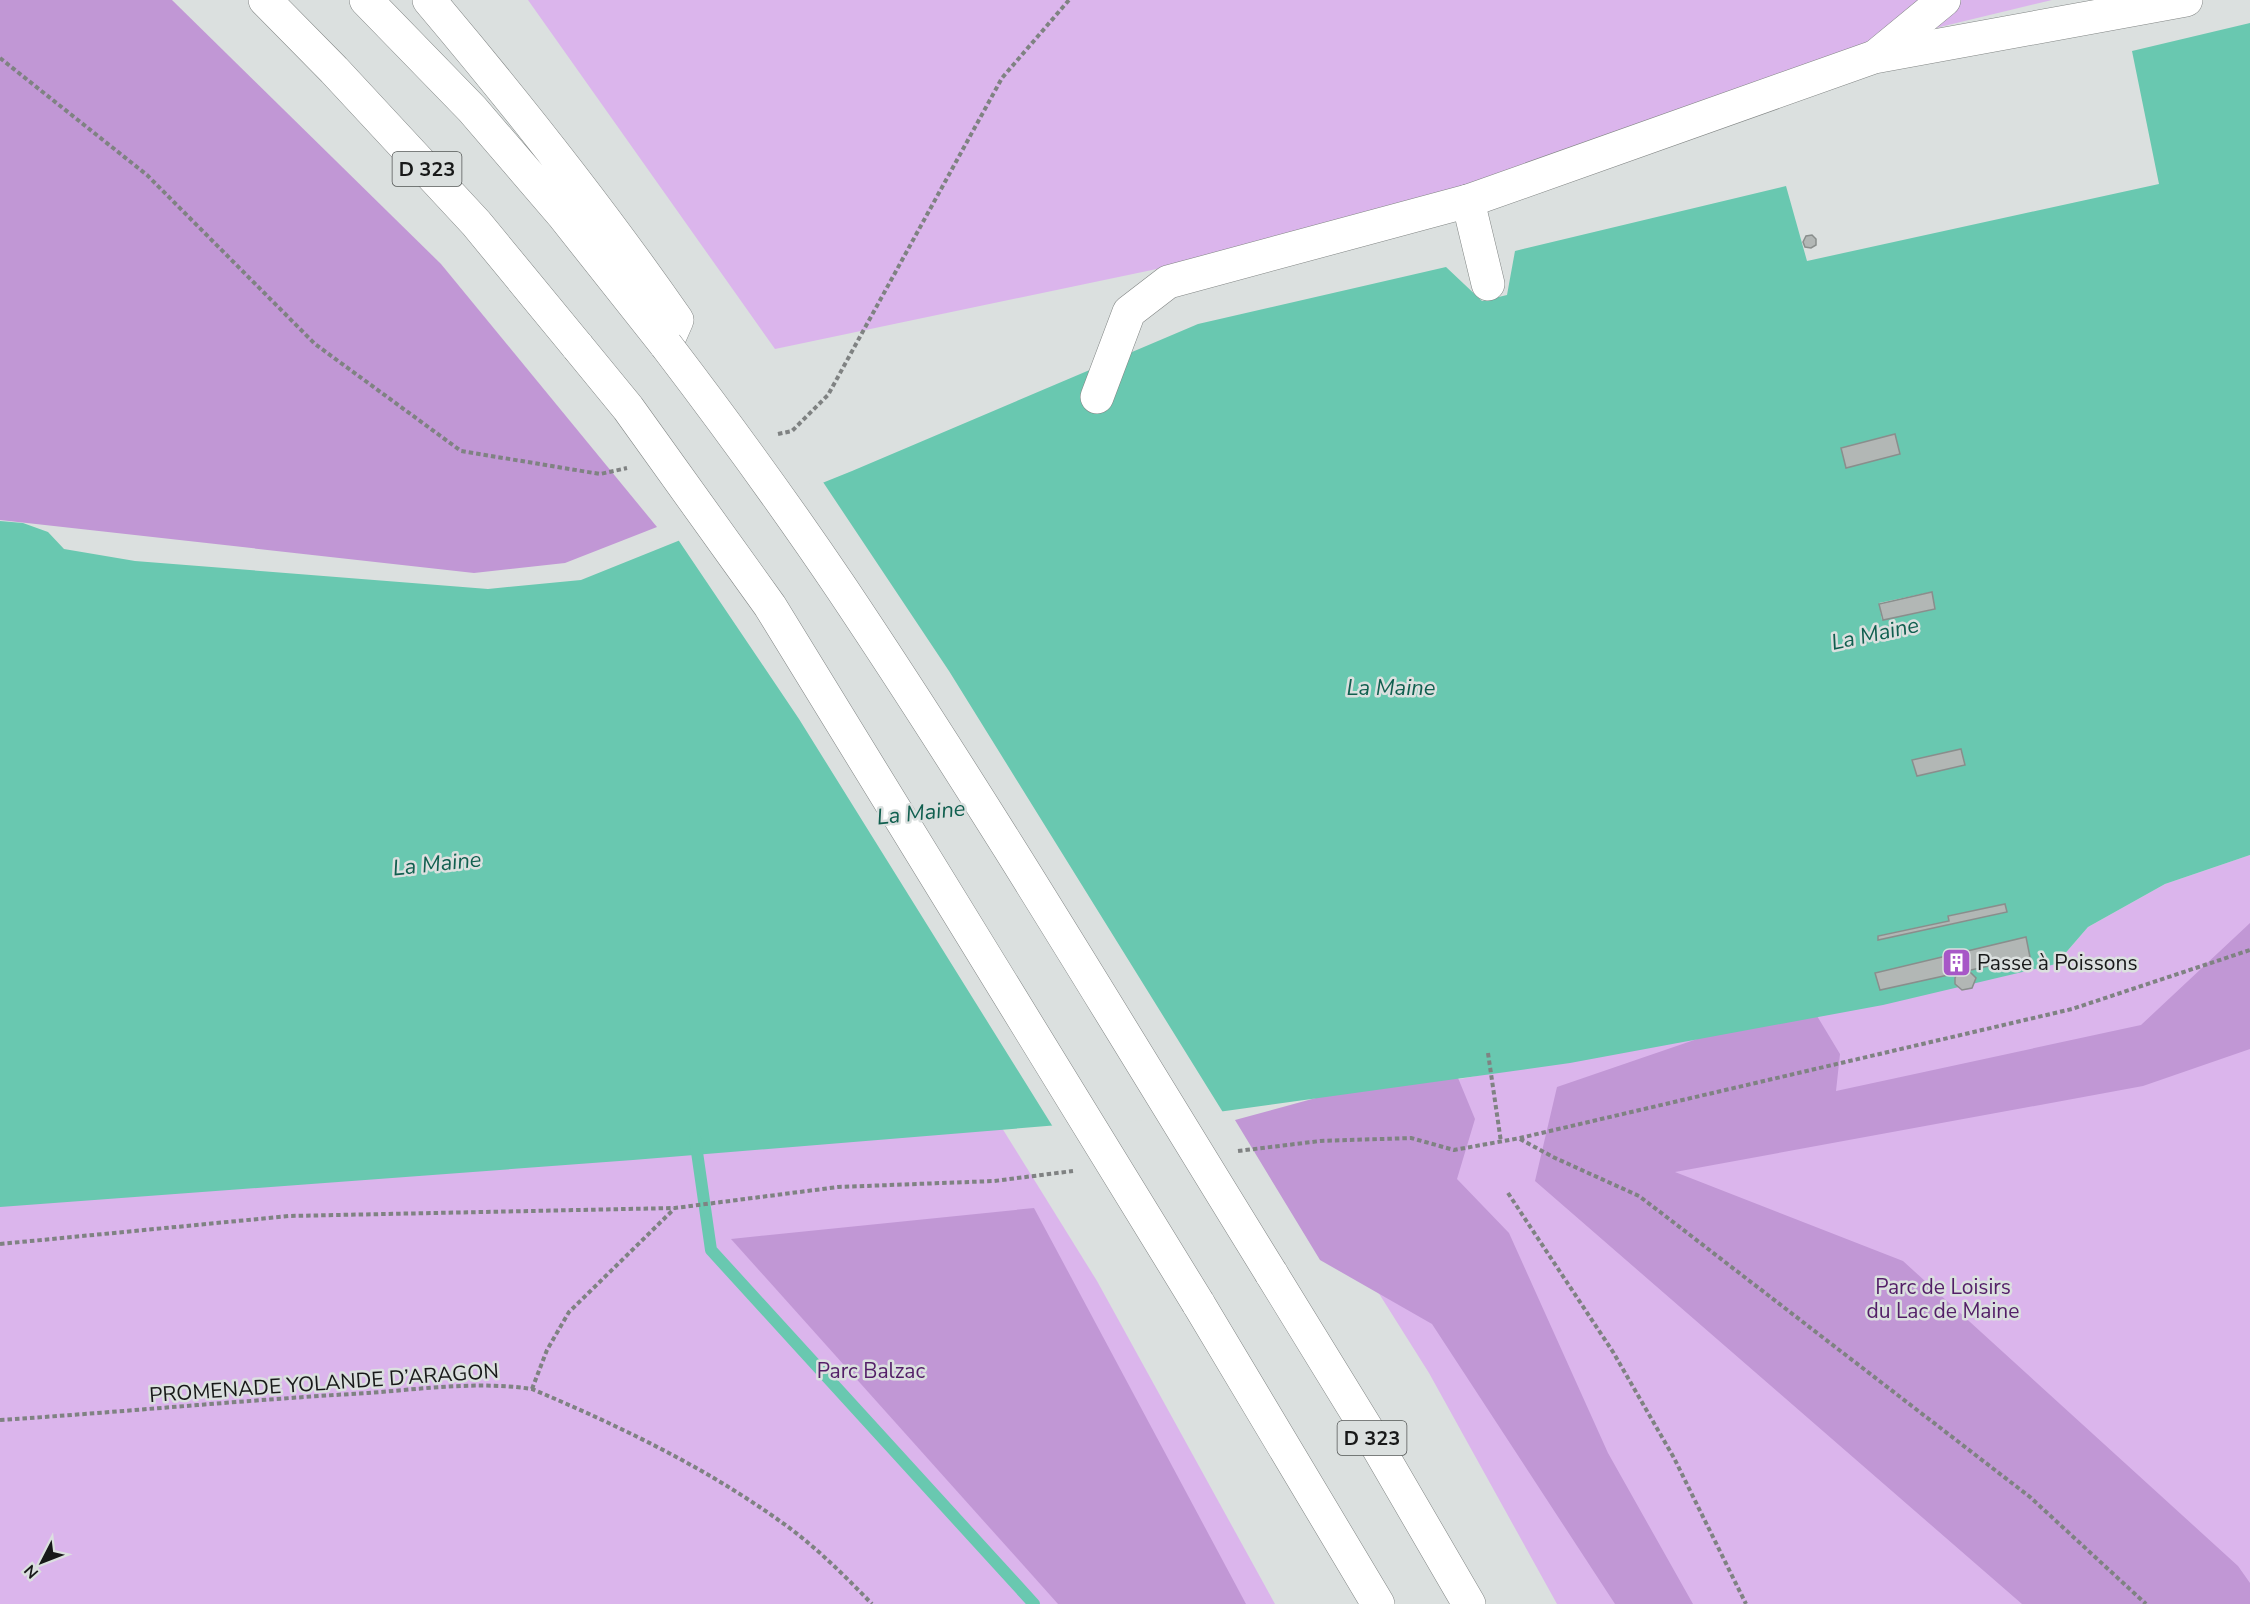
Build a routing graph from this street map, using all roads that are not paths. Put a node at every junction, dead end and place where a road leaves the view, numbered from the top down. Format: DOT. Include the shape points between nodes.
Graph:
graph roads {
  1 [pos="265,0"];
  2 [pos="366,0"];
  3 [pos="429,0"];
  4 [pos="1944,0"];
  5 [pos="2186,0"];
  6 [pos="1874,57"];
  7 [pos="1468,201"];
  8 [pos="1488,284"];
  9 [pos="666,345"];
  10 [pos="1097,398"];
  11 [pos="1378,1604"];
  12 [pos="1469,1604"];
  1 -- 11 [label="main road, D 323, bridge" via="476,223 628,408 770,606"];
  2 -- 9 [label="main road, D 323" via="479,118 563,215"];
  3 -- 9 [label="main road" via="621,240 677,320"];
  4 -- 6 [label="main road"];
  5 -- 6 [label="main road"];
  6 -- 7 [label="main road"];
  7 -- 8 [label="main road"];
  7 -- 10 [label="main road" via="1168,282 1129,312"];
  9 -- 12 [label="main road, D 323, bridge" via="744,448 842,589 983,808 1373,1439"];
}
